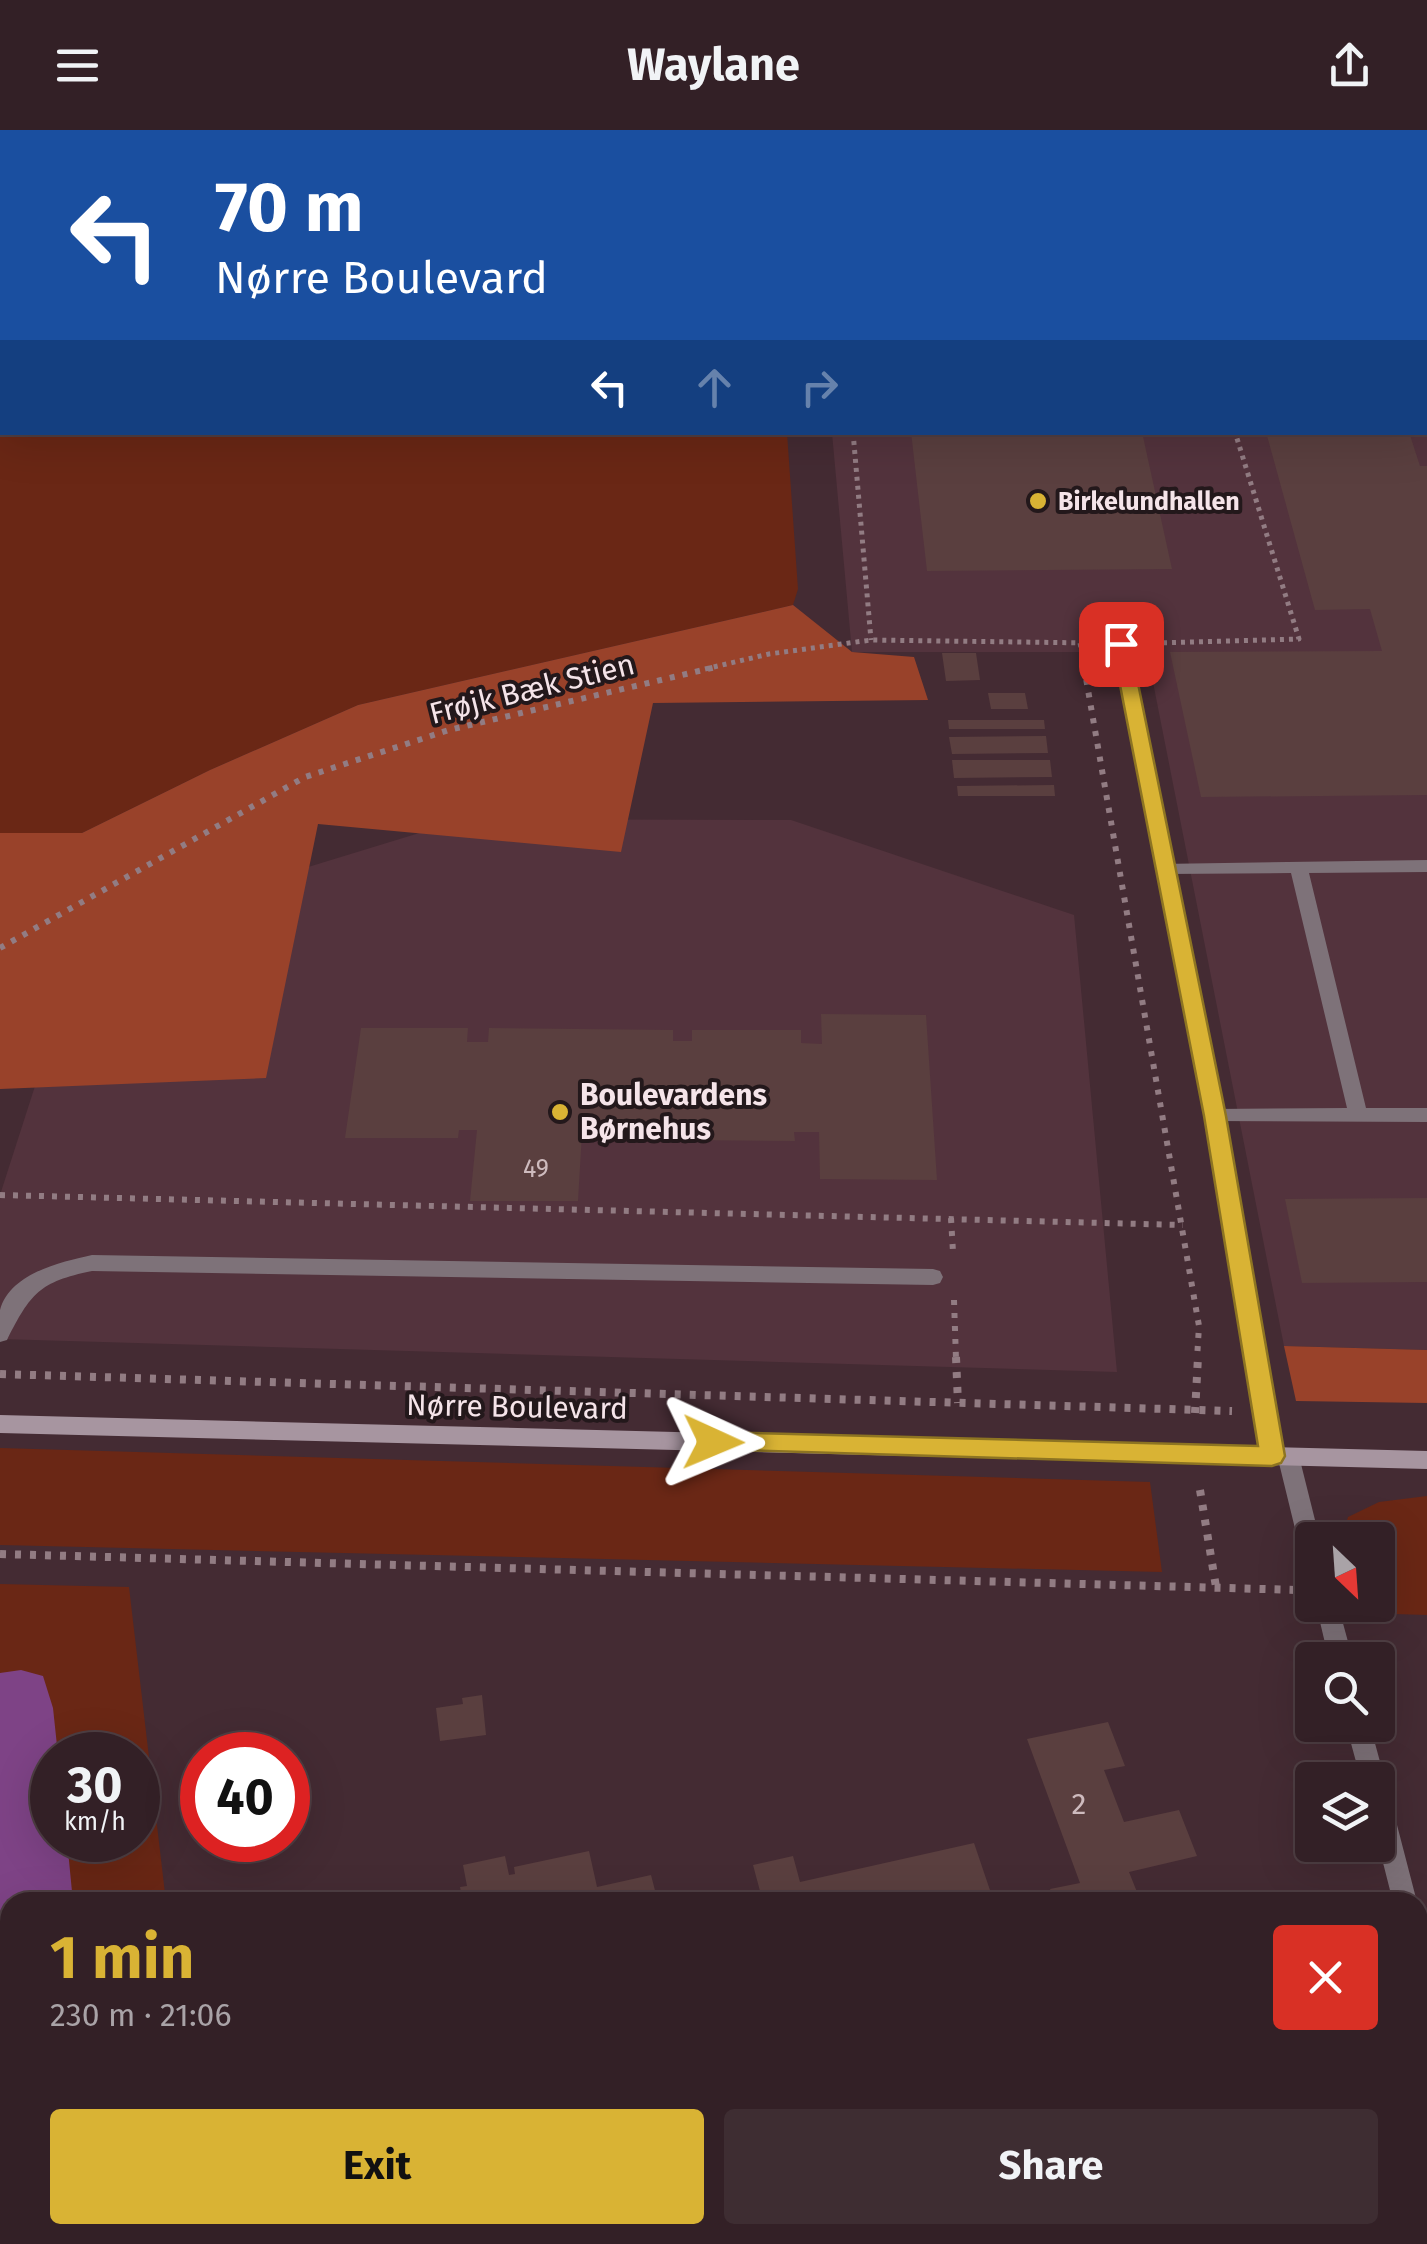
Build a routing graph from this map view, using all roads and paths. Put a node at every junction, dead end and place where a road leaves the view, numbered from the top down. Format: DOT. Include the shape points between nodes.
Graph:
graph roads {
  1 [pos="853,435"];
  2 [pos="1236,435"];
  3 [pos="871,640"];
  4 [pos="1080,643"];
  5 [pos="1121,644"];
  6 [pos="1299,866"];
  7 [pos="1427,866"];
  8 [pos="1166,868"];
  9 [pos="0,948"];
  10 [pos="1427,1115"];
  11 [pos="1215,1116"];
  12 [pos="1358,1116"];
  13 [pos="0,1196"];
  14 [pos="951,1218"];
  15 [pos="1183,1225"];
  16 [pos="953,1256"];
  17 [pos="933,1277"];
  18 [pos="954,1292"];
  19 [pos="0,1334"];
  20 [pos="0,1374"];
  21 [pos="958,1403"];
  22 [pos="1195,1410"];
  23 [pos="1264,1412"];
  24 [pos="0,1424"];
  25 [pos="1194,1454"];
  26 [pos="1280,1456"];
  27 [pos="1427,1460"];
  28 [pos="1302,1522"];
  29 [pos="0,1554"];
  30 [pos="1216,1587"];
  31 [pos="1295,1589"];
  32 [pos="1395,1862"];
  33 [pos="1402,1892"];
  1 -- 3 [label="path"];
  2 -- 5 [label="path, Frøjk Bæk Stien" via="1299,638"];
  3 -- 4 [label="path, Frøjk Bæk Stien"];
  3 -- 9 [label="path, Frøjk Bæk Stien" via="769,654 449,730 305,777"];
  4 -- 5 [label="path, Frøjk Bæk Stien"];
  4 -- 15 [label="path"];
  5 -- 8 [label="street"];
  6 -- 7 [label="street"];
  6 -- 8 [label="street"];
  6 -- 12 [label="street"];
  8 -- 11 [label="street"];
  10 -- 12 [label="street"];
  11 -- 12 [label="street"];
  11 -- 23 [label="street"];
  13 -- 14 [label="path"];
  14 -- 15 [label="path"];
  14 -- 16 [label="path"];
  15 -- 22 [label="path" via="1199,1326"];
  17 -- 19 [label="street" via="92,1263 49,1272 6,1313"];
  18 -- 21 [label="path"];
  20 -- 21 [label="path"];
  21 -- 22 [label="path"];
  22 -- 23 [label="path"];
  22 -- 25 [label="path"];
  23 -- 26 [label="street"];
  24 -- 25 [label="street, Nørre Boulevard"];
  25 -- 26 [label="street, Nørre Boulevard"];
  25 -- 30 [label="path"];
  26 -- 27 [label="street, Nørre Boulevard"];
  26 -- 28 [label="street"];
  29 -- 30 [label="path"];
  30 -- 31 [label="path"];
  32 -- 33 [label="street"];
}
